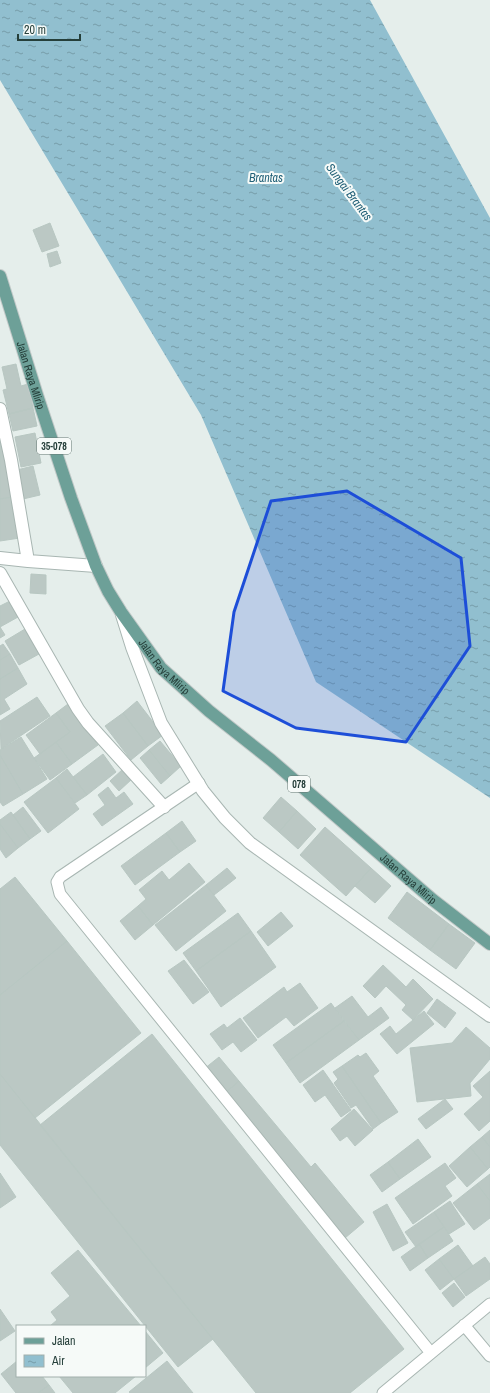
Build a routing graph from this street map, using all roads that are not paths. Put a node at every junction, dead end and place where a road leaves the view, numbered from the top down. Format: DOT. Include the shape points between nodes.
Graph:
graph roads {
  1 [pos="0,276"];
  2 [pos="0,409"];
  3 [pos="0,558"];
  4 [pos="28,561"];
  5 [pos="96,566"];
  6 [pos="0,573"];
  7 [pos="121,612"];
  8 [pos="199,783"];
  9 [pos="164,806"];
  10 [pos="490,944"];
  11 [pos="490,1016"];
  12 [pos="490,1304"];
  13 [pos="464,1325"];
  14 [pos="431,1353"];
  15 [pos="490,1356"];
  16 [pos="382,1393"];
  1 -- 5 [label="main road, Jalan Raya Mlirip / 35-078" via="71,498"];
  2 -- 4 [label="street"];
  3 -- 4 [label="street"];
  4 -- 5 [label="street"];
  5 -- 7 [label="main road, Jalan Raya Mlirip / 35-078"];
  6 -- 9 [label="street" via="78,709"];
  7 -- 8 [label="street" via="161,722"];
  7 -- 10 [label="main road, Jalan Raya Mlirip / 078" via="161,668 433,900"];
  8 -- 9 [label="lane"];
  8 -- 11 [label="street" via="225,818 250,843"];
  9 -- 14 [label="lane" via="60,877 57,882 60,894"];
  12 -- 13 [label="lane"];
  13 -- 14 [label="lane"];
  13 -- 15 [label="lane"];
  14 -- 16 [label="lane"];
}
